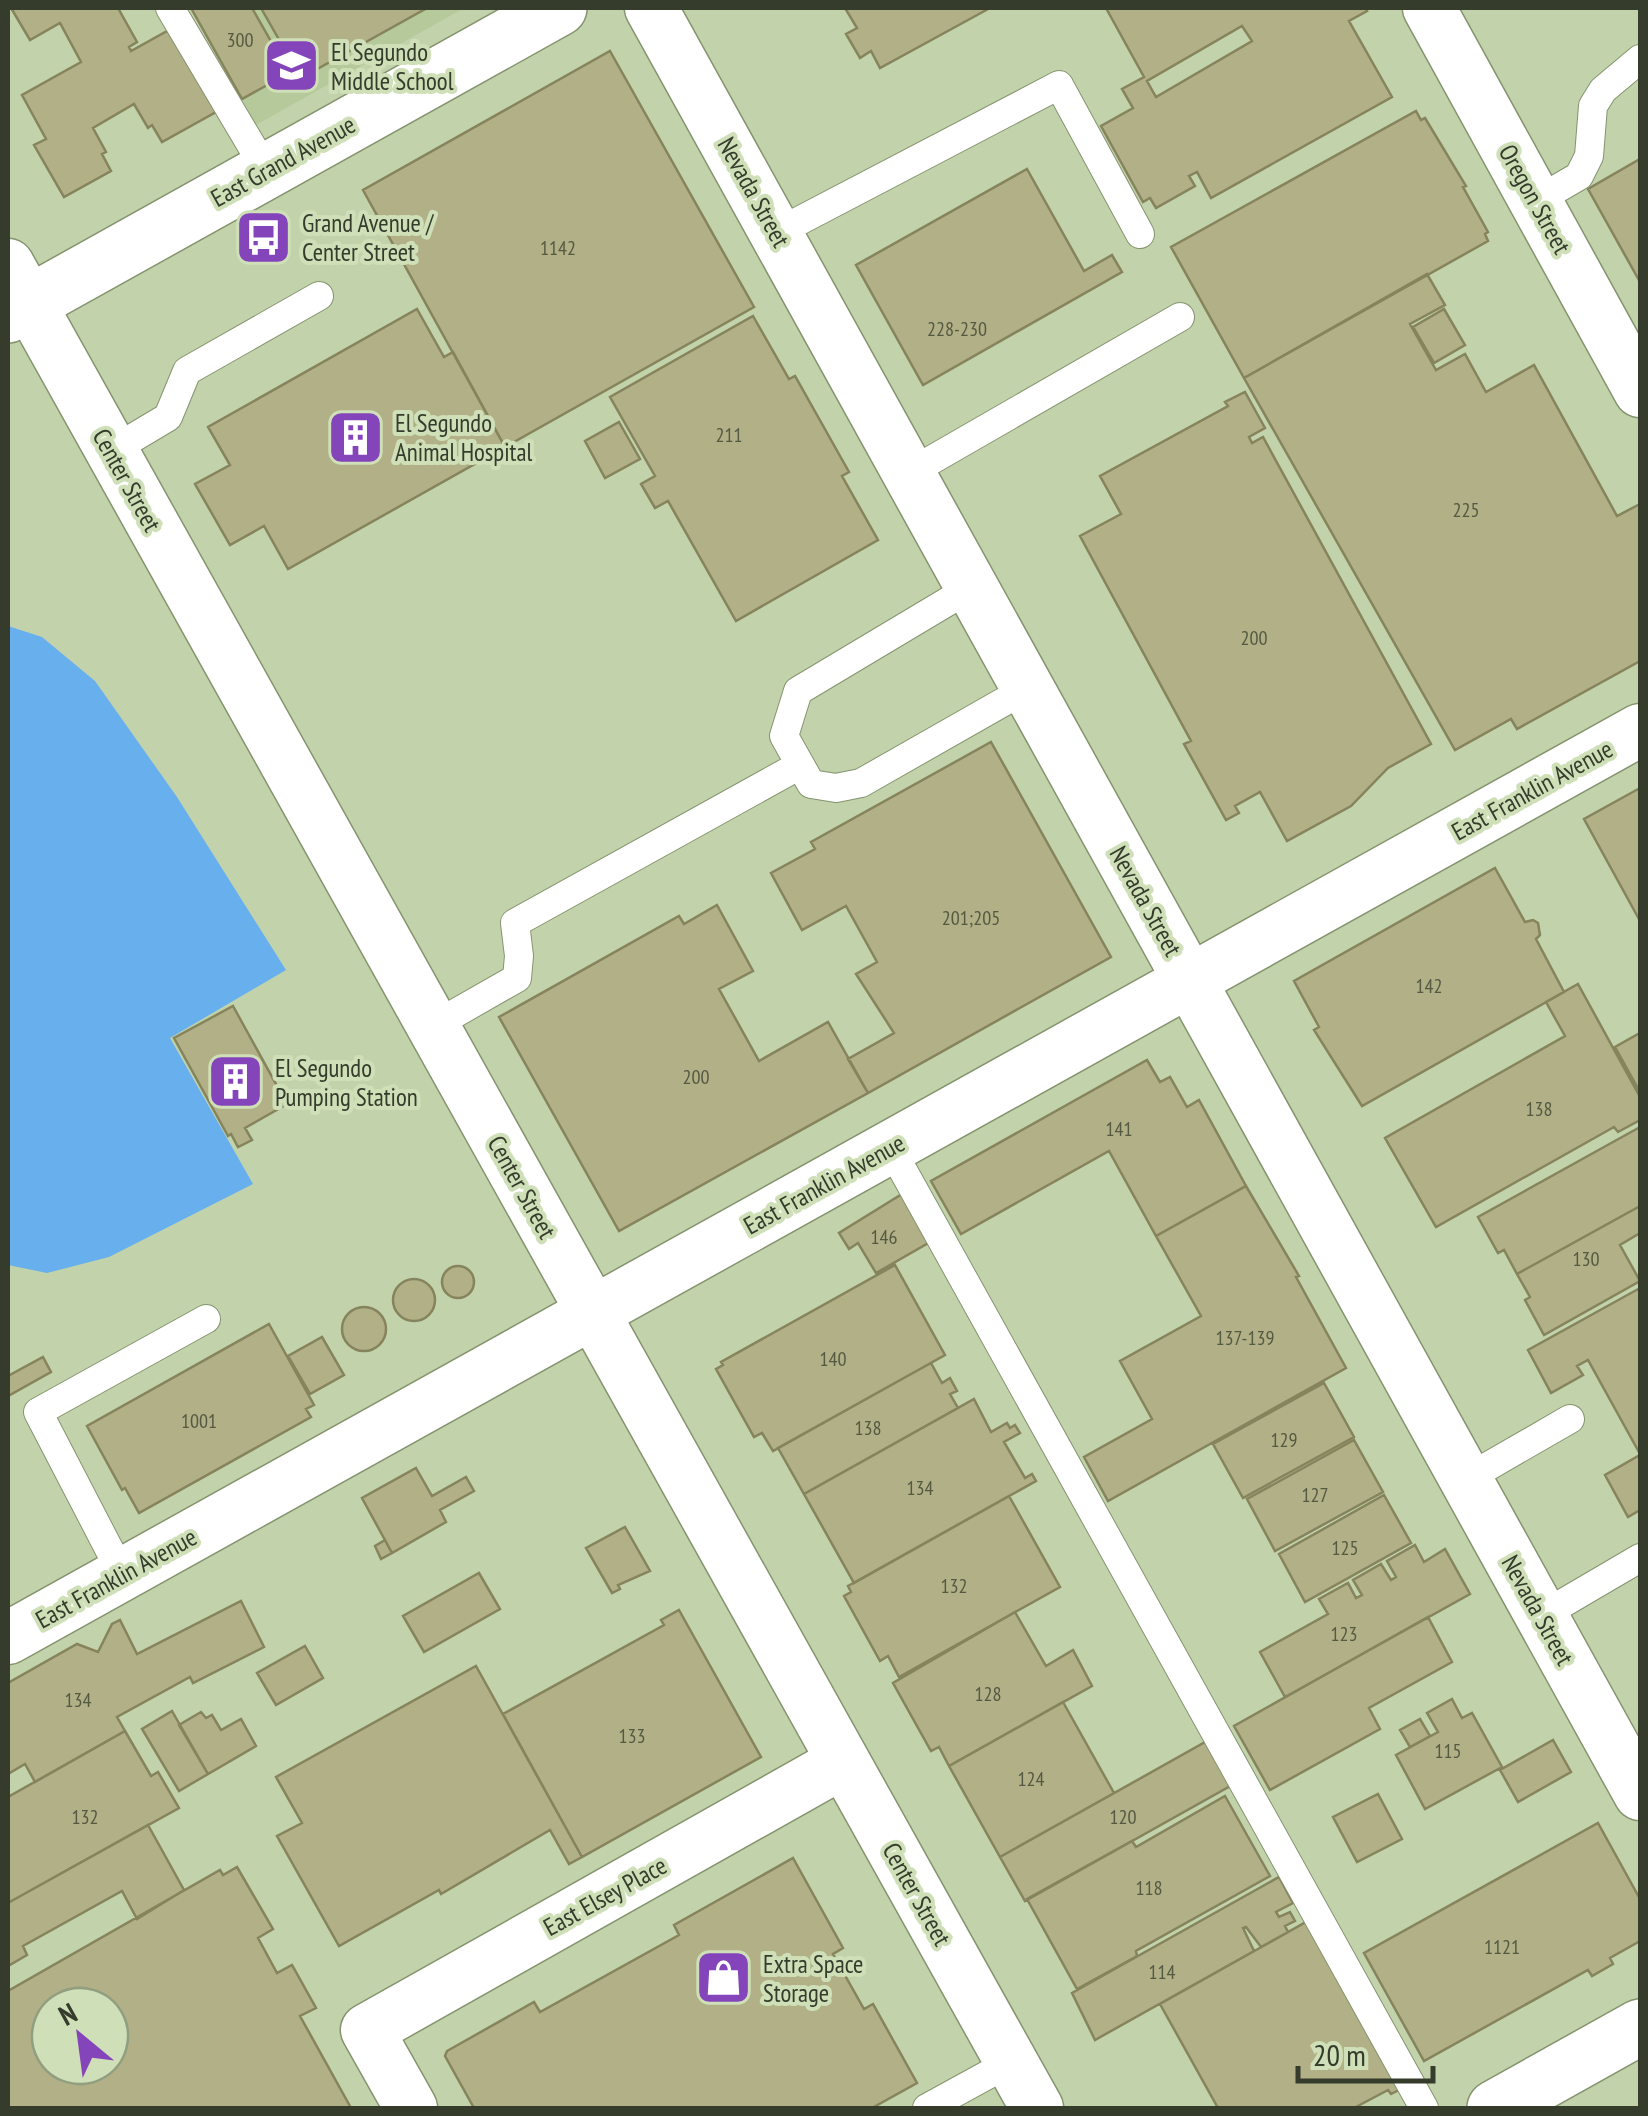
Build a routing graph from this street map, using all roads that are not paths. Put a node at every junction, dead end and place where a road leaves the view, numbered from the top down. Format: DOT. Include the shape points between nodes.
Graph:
graph roads {
  1 [pos="170,8"];
  2 [pos="559,8"];
  3 [pos="652,8"];
  4 [pos="1440,11"];
  5 [pos="1640,59"];
  6 [pos="266,170"];
  7 [pos="1536,201"];
  8 [pos="776,233"];
  9 [pos="1140,234"];
  10 [pos="15,294"];
  11 [pos="319,296"];
  12 [pos="1180,317"];
  13 [pos="1640,391"];
  14 [pos="111,450"];
  15 [pos="910,473"];
  16 [pos="972,588"];
  17 [pos="1028,688"];
  18 [pos="1640,730"];
  19 [pos="800,764"];
  20 [pos="1190,980"];
  21 [pos="433,1026"];
  22 [pos="890,1147"];
  23 [pos="592,1313"];
  24 [pos="206,1319"];
  25 [pos="1570,1419"];
  26 [pos="1466,1479"];
  27 [pos="1640,1558"];
  28 [pos="122,1574"];
  29 [pos="1542,1616"];
  30 [pos="8,1638"];
  31 [pos="843,1762"];
  32 [pos="1640,1794"];
  33 [pos="1640,2027"];
  34 [pos="1011,2062"];
  35 [pos="411,2108"];
  36 [pos="927,2108"];
  37 [pos="1037,2108"];
  38 [pos="1424,2108"];
  39 [pos="1495,2108"];
  1 -- 6 [label="lane"];
  2 -- 6 [label="main road, East Grand Avenue"];
  3 -- 8 [label="street, Nevada Street"];
  4 -- 7 [label="street, Oregon Street"];
  5 -- 7 [label="lane" via="1592,106 1588,156 1579,176"];
  6 -- 10 [label="main road, East Grand Avenue"];
  7 -- 13 [label="street, Oregon Street"];
  8 -- 9 [label="lane" via="1059,85"];
  8 -- 15 [label="street, Nevada Street"];
  10 -- 14 [label="street, Center Street"];
  11 -- 14 [label="lane" via="188,371 168,417"];
  12 -- 15 [label="lane"];
  14 -- 21 [label="street, Center Street"];
  15 -- 16 [label="street, Nevada Street"];
  16 -- 17 [label="street, Nevada Street"];
  16 -- 19 [label="lane" via="798,691 784,736"];
  17 -- 19 [label="lane" via="862,783 811,784"];
  17 -- 20 [label="street, Nevada Street"];
  18 -- 20 [label="street, East Franklin Avenue"];
  19 -- 21 [label="lane" via="515,923 517,978"];
  20 -- 22 [label="street, East Franklin Avenue"];
  20 -- 26 [label="street, Nevada Street"];
  21 -- 23 [label="street, Center Street"];
  22 -- 23 [label="street, East Franklin Avenue"];
  22 -- 38 [label="lane"];
  23 -- 28 [label="street, East Franklin Avenue"];
  23 -- 31 [label="street, Center Street"];
  24 -- 28 [label="lane" via="38,1412"];
  25 -- 26 [label="lane"];
  26 -- 29 [label="street, Nevada Street"];
  27 -- 29 [label="lane"];
  28 -- 30 [label="street, East Franklin Avenue"];
  29 -- 32 [label="street, Nevada Street"];
  31 -- 34 [label="street, Center Street"];
  31 -- 35 [label="street, East Elsey Place" via="367,2030"];
  33 -- 39 [label="main road"];
  34 -- 36 [label="lane"];
  34 -- 37 [label="street, Center Street"];
}
